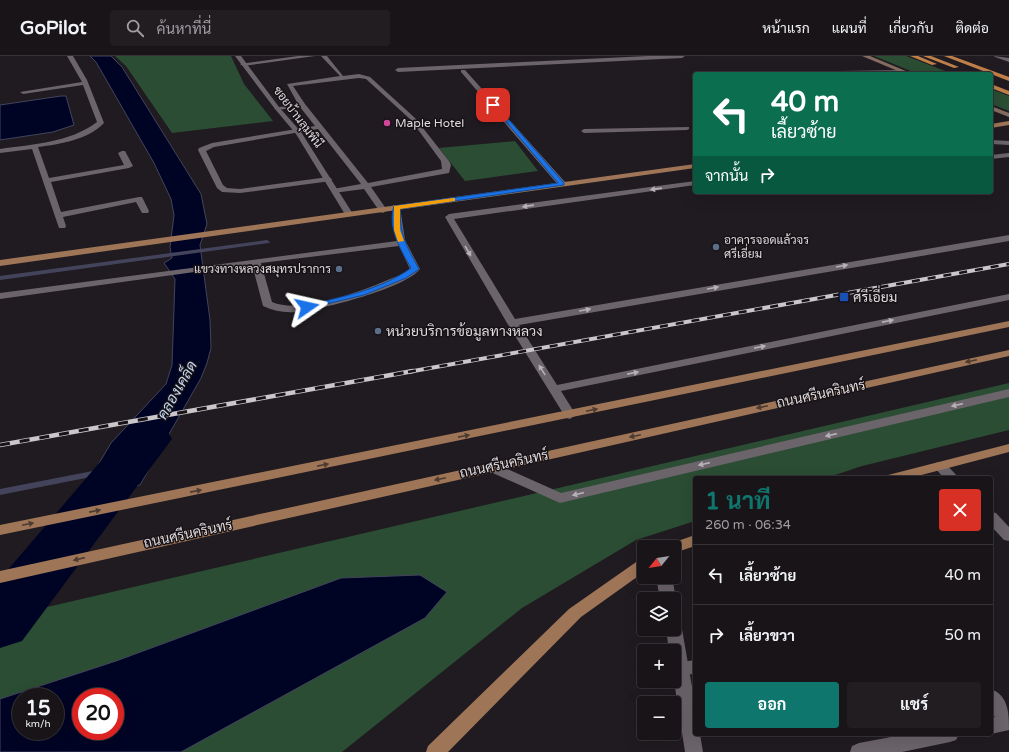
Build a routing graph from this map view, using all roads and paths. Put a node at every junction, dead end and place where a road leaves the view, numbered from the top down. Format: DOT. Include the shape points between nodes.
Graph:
graph roads {
  1 [pos="70,56"];
  2 [pos="238,56"];
  3 [pos="312,56"];
  4 [pos="324,56"];
  5 [pos="682,56"];
  6 [pos="865,56"];
  7 [pos="913,56"];
  8 [pos="926,56"];
  9 [pos="946,56"];
  10 [pos="959,56"];
  11 [pos="997,56"];
  12 [pos="275,58"];
  13 [pos="1009,60"];
  14 [pos="244,64"];
  15 [pos="398,70"];
  16 [pos="901,70"];
  17 [pos="464,71"];
  18 [pos="960,71"];
  19 [pos="838,72"];
  20 [pos="906,72"];
  21 [pos="990,72"];
  22 [pos="993,73"];
  23 [pos="1009,74"];
  24 [pos="341,75"];
  25 [pos="1009,79"];
  26 [pos="993,82"];
  27 [pos="85,83"];
  28 [pos="993,87"];
  29 [pos="1009,87"];
  30 [pos="23,92"];
  31 [pos="1009,93"];
  32 [pos="302,105"];
  33 [pos="277,108"];
  34 [pos="993,109"];
  35 [pos="1009,115"];
  36 [pos="1009,124"];
  37 [pos="993,126"];
  38 [pos="320,127"];
  39 [pos="687,128"];
  40 [pos="693,128"];
  41 [pos="297,131"];
  42 [pos="584,131"];
  43 [pos="693,132"];
  44 [pos="993,142"];
  45 [pos="1009,143"];
  46 [pos="34,145"];
  47 [pos="0,151"];
  48 [pos="122,153"];
  49 [pos="1009,155"];
  50 [pos="993,157"];
  51 [pos="693,166"];
  52 [pos="328,179"];
  53 [pos="46,181"];
  54 [pos="693,183"];
  55 [pos="562,184"];
  56 [pos="366,186"];
  57 [pos="336,191"];
  58 [pos="396,208"];
  59 [pos="383,210"];
  60 [pos="145,211"];
  61 [pos="349,214"];
  62 [pos="58,215"];
  63 [pos="62,226"];
  64 [pos="1009,238"];
  65 [pos="401,244"];
  66 [pos="256,261"];
  67 [pos="0,263"];
  68 [pos="0,296"];
  69 [pos="1009,296"];
  70 [pos="512,323"];
  71 [pos="1009,324"];
  72 [pos="1009,353"];
  73 [pos="553,389"];
  74 [pos="1009,393"];
  75 [pos="570,415"];
  76 [pos="1009,448"];
  77 [pos="940,466"];
  78 [pos="491,467"];
  79 [pos="901,476"];
  80 [pos="950,476"];
  81 [pos="993,519"];
  82 [pos="0,530"];
  83 [pos="1009,536"];
  84 [pos="693,541"];
  85 [pos="681,545"];
  86 [pos="637,569"];
  87 [pos="0,576"];
  88 [pos="677,636"];
  89 [pos="688,667"];
  90 [pos="993,699"];
  91 [pos="1009,722"];
  92 [pos="993,726"];
  93 [pos="940,736"];
  94 [pos="435,752"];
  95 [pos="694,752"];
  96 [pos="859,752"];
  1 -- 27 [label="street"];
  2 -- 14 [label="street, ซอยบ้านลุมพินี"];
  3 -- 12 [label="street"];
  4 -- 24 [label="street"];
  5 -- 15 [label="street"];
  6 -- 16 [label="main road"];
  7 -- 18 [label="highway"];
  8 -- 18 [label="highway"];
  9 -- 21 [label="highway"];
  10 -- 23 [label="highway"];
  11 -- 13 [label="street"];
  12 -- 14 [label="street"];
  14 -- 33 [label="street, ซอยบ้านลุมพินี"];
  16 -- 19 [label="street"];
  16 -- 20 [label="main road"];
  17 -- 55 [label="street"];
  22 -- 25 [label="highway"];
  26 -- 29 [label="highway"];
  27 -- 30 [label="street"];
  27 -- 46 [label="street" via="101,124 82,135"];
  28 -- 31 [label="highway"];
  32 -- 33 [label="street"];
  32 -- 38 [label="street"];
  32 -- 56 [label="street" via="289,84 366,76 413,119 447,165 446,171 442,173"];
  33 -- 41 [label="street, ซอยบ้านลุมพินี"];
  34 -- 35 [label="main road"];
  36 -- 37 [label="main road"];
  38 -- 41 [label="street"];
  38 -- 56 [label="street"];
  39 -- 40 [label="street"];
  39 -- 42 [label="street"];
  39 -- 43 [label="street"];
  41 -- 52 [label="street, ซอยบ้านลุมพินี"];
  41 -- 52 [label="street" via="212,145 204,148 202,153 220,186 225,190 240,191"];
  44 -- 45 [label="street"];
  46 -- 47 [label="street"];
  46 -- 53 [label="street"];
  48 -- 53 [label="street" via="129,166"];
  49 -- 50 [label="street"];
  51 -- 55 [label="main road"];
  52 -- 57 [label="street, ซอยบ้านลุมพินี"];
  53 -- 62 [label="street"];
  54 -- 70 [label="street, one-way" via="449,217"];
  55 -- 58 [label="main road"];
  56 -- 57 [label="street"];
  56 -- 59 [label="street"];
  57 -- 61 [label="street, ซอยบ้านลุมพินี"];
  58 -- 59 [label="main road"];
  58 -- 65 [label="street" via="397,230"];
  59 -- 61 [label="main road"];
  60 -- 62 [label="street" via="139,200"];
  61 -- 67 [label="main road"];
  62 -- 63 [label="street"];
  70 -- 64 [label="street, one-way"];
  65 -- 66 [label="street"];
  65 -- 66 [label="street" via="415,269 410,274 362,293 320,305 294,309 282,310 267,304"];
  66 -- 68 [label="street"];
  73 -- 69 [label="street, one-way"];
  73 -- 70 [label="street, one-way"];
  75 -- 71 [label="main road, one-way"];
  72 -- 78 [label="main road, ถนนศรีนครินทร์, one-way"];
  73 -- 75 [label="street"];
  74 -- 78 [label="street, one-way" via="560,498"];
  82 -- 75 [label="main road, one-way"];
  76 -- 77 [label="main road"];
  77 -- 79 [label="main road"];
  77 -- 80 [label="street"];
  78 -- 87 [label="main road, ถนนศรีนครินทร์, one-way"];
  81 -- 83 [label="street"];
  84 -- 85 [label="main road"];
  86 -- 94 [label="main road" via="575,613"];
  88 -- 89 [label="street"];
  89 -- 95 [label="street"];
  90 -- 91 [label="street"];
  91 -- 92 [label="street"];
  93 -- 96 [label="street"];
}
